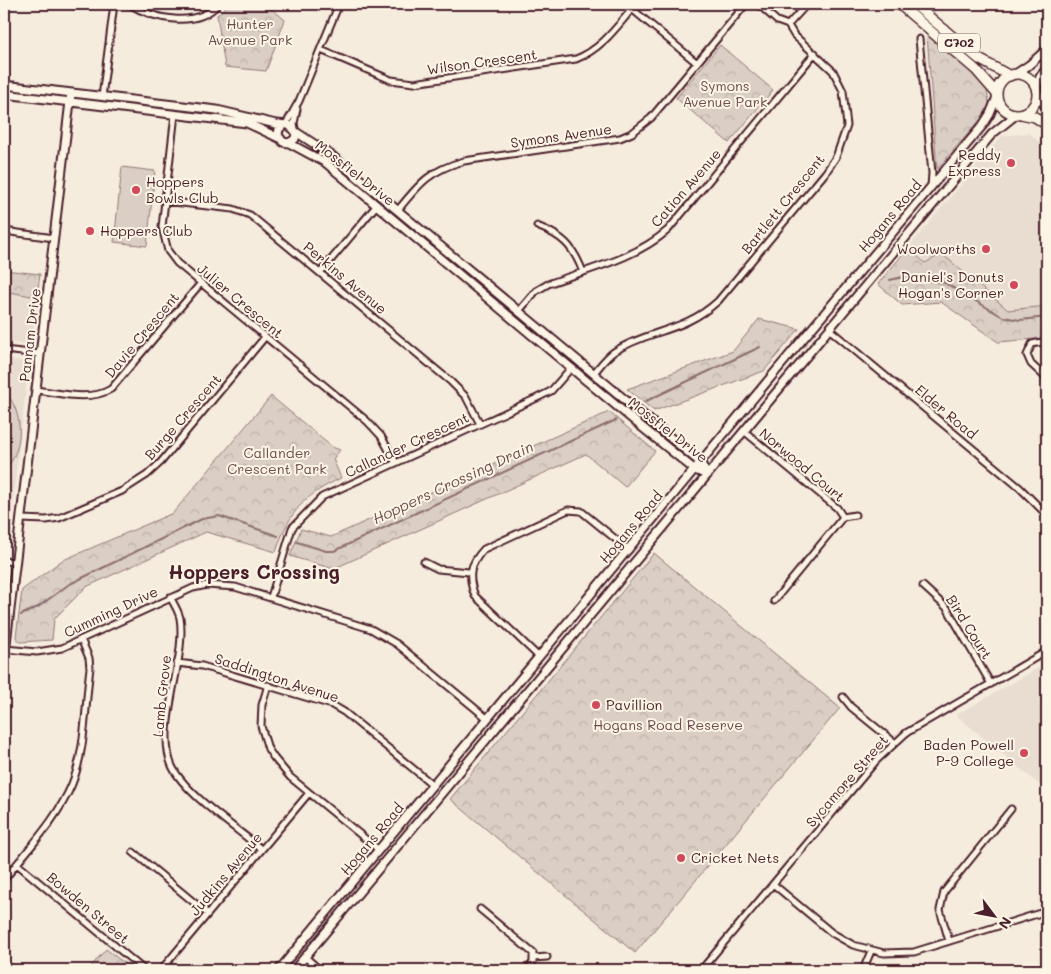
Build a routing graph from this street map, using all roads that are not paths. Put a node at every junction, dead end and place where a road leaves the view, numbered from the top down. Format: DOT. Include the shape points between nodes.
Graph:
graph roads {
  1 [pos="114,4"];
  2 [pos="128,4"];
  3 [pos="218,4"];
  4 [pos="339,4"];
  5 [pos="626,4"];
  6 [pos="746,4"];
  7 [pos="758,4"];
  8 [pos="807,4"];
  9 [pos="898,4"];
  10 [pos="914,4"];
  11 [pos="632,9"];
  12 [pos="788,26"];
  13 [pos="919,39"];
  14 [pos="1047,49"];
  15 [pos="321,50"];
  16 [pos="815,53"];
  17 [pos="697,63"];
  18 [pos="1047,68"];
  19 [pos="1012,75"];
  20 [pos="4,85"];
  21 [pos="1036,92"];
  22 [pos="71,93"];
  23 [pos="4,94"];
  24 [pos="997,96"];
  25 [pos="102,97"];
  26 [pos="299,101"];
  27 [pos="70,102"];
  28 [pos="101,106"];
  29 [pos="176,106"];
  30 [pos="1047,107"];
  31 [pos="175,114"];
  32 [pos="1019,114"];
  33 [pos="285,125"];
  34 [pos="1047,125"];
  35 [pos="296,130"];
  36 [pos="279,138"];
  37 [pos="290,143"];
  38 [pos="931,187"];
  39 [pos="383,198"];
  40 [pos="165,201"];
  41 [pos="376,206"];
  42 [pos="398,210"];
  43 [pos="391,218"];
  44 [pos="537,226"];
  45 [pos="4,231"];
  46 [pos="54,238"];
  47 [pos="320,272"];
  48 [pos="583,272"];
  49 [pos="201,283"];
  50 [pos="519,311"];
  51 [pos="513,319"];
  52 [pos="819,321"];
  53 [pos="829,329"];
  54 [pos="266,337"];
  55 [pos="1047,341"];
  56 [pos="4,350"];
  57 [pos="40,354"];
  58 [pos="578,360"];
  59 [pos="571,368"];
  60 [pos="594,374"];
  61 [pos="1047,379"];
  62 [pos="587,381"];
  63 [pos="36,390"];
  64 [pos="480,424"];
  65 [pos="744,431"];
  66 [pos="396,463"];
  67 [pos="701,463"];
  68 [pos="695,470"];
  69 [pos="708,475"];
  70 [pos="855,515"];
  71 [pos="1047,515"];
  72 [pos="842,517"];
  73 [pos="21,519"];
  74 [pos="629,550"];
  75 [pos="4,561"];
  76 [pos="16,562"];
  77 [pos="424,562"];
  78 [pos="469,572"];
  79 [pos="923,586"];
  80 [pos="170,597"];
  81 [pos="271,597"];
  82 [pos="774,601"];
  83 [pos="81,639"];
  84 [pos="5,649"];
  85 [pos="1047,651"];
  86 [pos="539,658"];
  87 [pos="4,660"];
  88 [pos="177,663"];
  89 [pos="991,684"];
  90 [pos="268,685"];
  91 [pos="843,697"];
  92 [pos="488,719"];
  93 [pos="496,728"];
  94 [pos="894,742"];
  95 [pos="446,770"];
  96 [pos="460,774"];
  97 [pos="433,785"];
  98 [pos="309,793"];
  99 [pos="1011,808"];
  100 [pos="262,849"];
  101 [pos="379,850"];
  102 [pos="133,852"];
  103 [pos="17,864"];
  104 [pos="4,880"];
  105 [pos="773,884"];
  106 [pos="480,908"];
  107 [pos="1047,911"];
  108 [pos="208,914"];
  109 [pos="949,941"];
  110 [pos="296,950"];
  111 [pos="871,951"];
  112 [pos="305,957"];
  113 [pos="546,957"];
  114 [pos="534,958"];
  115 [pos="4,963"];
  116 [pos="12,970"];
  117 [pos="144,970"];
  118 [pos="161,970"];
  119 [pos="279,970"];
  120 [pos="294,970"];
  121 [pos="320,970"];
  122 [pos="528,970"];
  123 [pos="701,970"];
  124 [pos="863,970"];
  1 -- 25 [label="street"];
  2 -- 3 [label="street" via="155,16 182,18 200,16"];
  4 -- 15 [label="street"];
  5 -- 11 [label="street"];
  6 -- 17 [label="street, Symons Avenue"];
  7 -- 12 [label="street, Bartlett Crescent"];
  8 -- 12 [label="street"];
  9 -- 24 [label="highway, C702" via="976,70"];
  10 -- 19 [label="highway, C702" via="979,59"];
  11 -- 15 [label="street, Wilson Crescent" via="604,42 576,59 414,83 391,80"];
  11 -- 17 [label="street"];
  12 -- 16 [label="street, Bartlett Crescent"];
  13 -- 38 [label="street"];
  14 -- 19 [label="street"];
  15 -- 26 [label="street"];
  16 -- 48 [label="street, Cation Avenue" via="668,230 639,251"];
  16 -- 60 [label="street, Bartlett Crescent" via="833,71 846,103 847,126 836,157 705,313 682,326 614,352"];
  17 -- 42 [label="street, Symons Avenue" via="651,118 632,133 620,138 446,166 423,181"];
  18 -- 21 [label="street" via="1040,77"];
  19 -- 21 [label="highway, C702" via="1020,74 1031,80"];
  19 -- 24 [label="highway" via="1000,83"];
  20 -- 22 [label="street"];
  21 -- 30 [label="highway, C702"];
  21 -- 32 [label="highway" via="1032,106"];
  22 -- 25 [label="street"];
  22 -- 27 [label="street, Pannam Drive"];
  23 -- 27 [label="street"];
  24 -- 32 [label="highway, C702" via="1004,109"];
  24 -- 38 [label="street, Hogans Road" via="986,120"];
  25 -- 28 [label="street"];
  25 -- 29 [label="street"];
  26 -- 33 [label="street"];
  26 -- 35 [label="street" via="294,123"];
  27 -- 28 [label="street"];
  27 -- 46 [label="street, Pannam Drive"];
  28 -- 31 [label="street"];
  29 -- 31 [label="street"];
  29 -- 33 [label="street" via="217,110"];
  31 -- 36 [label="street" via="247,123"];
  31 -- 40 [label="street, Julier Crescent"];
  32 -- 34 [label="highway, C702" via="1035,117"];
  32 -- 53 [label="street, Hogans Road" via="992,134"];
  33 -- 35 [label="street"];
  33 -- 36 [label="street" via="278,132"];
  35 -- 37 [label="street" via="295,139"];
  35 -- 39 [label="street, Mossfiel Drive"];
  36 -- 37 [label="street"];
  37 -- 41 [label="street, Mossfiel Drive" via="326,163"];
  38 -- 52 [label="street, Hogans Road"];
  39 -- 41 [label="street"];
  39 -- 42 [label="street, Mossfiel Drive"];
  40 -- 47 [label="street, Perkins Avenue" via="245,213"];
  40 -- 49 [label="street, Julier Crescent" via="162,227 168,250 177,263"];
  41 -- 43 [label="street, Mossfiel Drive"];
  41 -- 47 [label="street"];
  42 -- 43 [label="street"];
  42 -- 50 [label="street, Mossfiel Drive"];
  43 -- 51 [label="street, Mossfiel Drive"];
  44 -- 48 [label="street" via="568,244 577,255"];
  45 -- 46 [label="street"];
  46 -- 57 [label="street, Pannam Drive"];
  47 -- 64 [label="street, Perkins Avenue" via="459,389"];
  48 -- 50 [label="street, Cation Avenue" via="536,291"];
  49 -- 54 [label="street, Julier Crescent"];
  49 -- 63 [label="street, Davie Crescent" via="110,389 90,396"];
  50 -- 51 [label="street"];
  50 -- 58 [label="street, Mossfiel Drive"];
  51 -- 59 [label="street, Mossfiel Drive"];
  52 -- 53 [label="street"];
  52 -- 67 [label="street, Hogans Road"];
  53 -- 65 [label="street, Hogans Road"];
  53 -- 71 [label="street, Elder Road" via="1020,488"];
  54 -- 66 [label="street, Julier Crescent" via="367,421 381,436"];
  54 -- 73 [label="street, Burge Crescent" via="162,462 147,475 122,491 58,518"];
  55 -- 61 [label="street" via="1032,344 1026,355"];
  56 -- 57 [label="street"];
  57 -- 63 [label="street, Pannam Drive"];
  58 -- 59 [label="street"];
  58 -- 60 [label="street, Mossfiel Drive"];
  59 -- 62 [label="street, Mossfiel Drive"];
  59 -- 64 [label="street, Callander Crescent" via="551,390"];
  60 -- 62 [label="street"];
  60 -- 67 [label="street, Mossfiel Drive"];
  62 -- 68 [label="street, Mossfiel Drive"];
  63 -- 73 [label="street, Pannam Drive"];
  64 -- 66 [label="street, Callander Crescent"];
  65 -- 69 [label="street, Hogans Road"];
  65 -- 72 [label="street, Norwood Court" via="837,508"];
  66 -- 81 [label="street, Callander Crescent" via="322,497 304,514 292,528"];
  67 -- 68 [label="street, Hogans Road"];
  67 -- 69 [label="street, Mossfiel Drive"];
  68 -- 69 [label="street, Mossfiel Drive"];
  68 -- 74 [label="street, Hogans Road"];
  69 -- 93 [label="street, Hogans Road"];
  70 -- 72 [label="street, Norwood Court"];
  72 -- 82 [label="street, Norwood Court"];
  73 -- 76 [label="street, Pannam Drive"];
  74 -- 78 [label="street" via="581,511 568,510 484,549"];
  74 -- 86 [label="street, Hogans Road"];
  75 -- 76 [label="street"];
  76 -- 84 [label="street, Pannam Drive"];
  77 -- 78 [label="street" via="438,569"];
  78 -- 86 [label="street" via="474,596"];
  79 -- 89 [label="street, Bird Court" via="947,608"];
  80 -- 81 [label="street, Cumming Drive" via="193,588 221,585"];
  80 -- 83 [label="street, Cumming Drive"];
  80 -- 88 [label="street, Lamb Grove" via="180,621"];
  81 -- 92 [label="street, Cumming Drive" via="356,622 384,636"];
  83 -- 84 [label="street, Cumming Drive" via="62,648 37,652"];
  83 -- 103 [label="street" via="90,668 72,782 58,811"];
  84 -- 87 [label="street, Pannam Drive"];
  85 -- 89 [label="street, Sycamore Street"];
  86 -- 92 [label="street, Hogans Road"];
  88 -- 90 [label="street, Saddington Avenue" via="202,666"];
  88 -- 100 [label="street, Lamb Grove" via="167,731 172,766 192,791"];
  89 -- 94 [label="street, Sycamore Street"];
  90 -- 97 [label="street, Saddington Avenue" via="332,705 344,712"];
  90 -- 98 [label="street" via="260,715 268,749 281,768"];
  91 -- 94 [label="street"];
  92 -- 93 [label="street"];
  92 -- 95 [label="street, Hogans Road"];
  93 -- 96 [label="street, Hogans Road"];
  94 -- 105 [label="street, Sycamore Street"];
  95 -- 96 [label="street"];
  95 -- 97 [label="street, Hogans Road"];
  96 -- 112 [label="street, Hogans Road"];
  97 -- 101 [label="street, Hogans Road"];
  98 -- 100 [label="street, Judkins Avenue"];
  98 -- 101 [label="street"];
  99 -- 109 [label="street" via="944,892 940,910"];
  100 -- 108 [label="street, Judkins Avenue"];
  101 -- 110 [label="street, Hogans Road"];
  102 -- 108 [label="street"];
  103 -- 104 [label="street"];
  103 -- 117 [label="street, Bowden Street"];
  105 -- 111 [label="street" via="832,933"];
  105 -- 123 [label="street, Sycamore Street"];
  106 -- 114 [label="street" via="529,949"];
  107 -- 109 [label="street"];
  108 -- 118 [label="street, Judkins Avenue"];
  109 -- 111 [label="street" via="914,952"];
  110 -- 112 [label="street"];
  110 -- 119 [label="street, Hogans Road"];
  111 -- 124 [label="street"];
  112 -- 120 [label="street, Hogans Road"];
  112 -- 121 [label="street"];
  113 -- 114 [label="street"];
  114 -- 122 [label="street"];
  115 -- 116 [label="street"];
}
